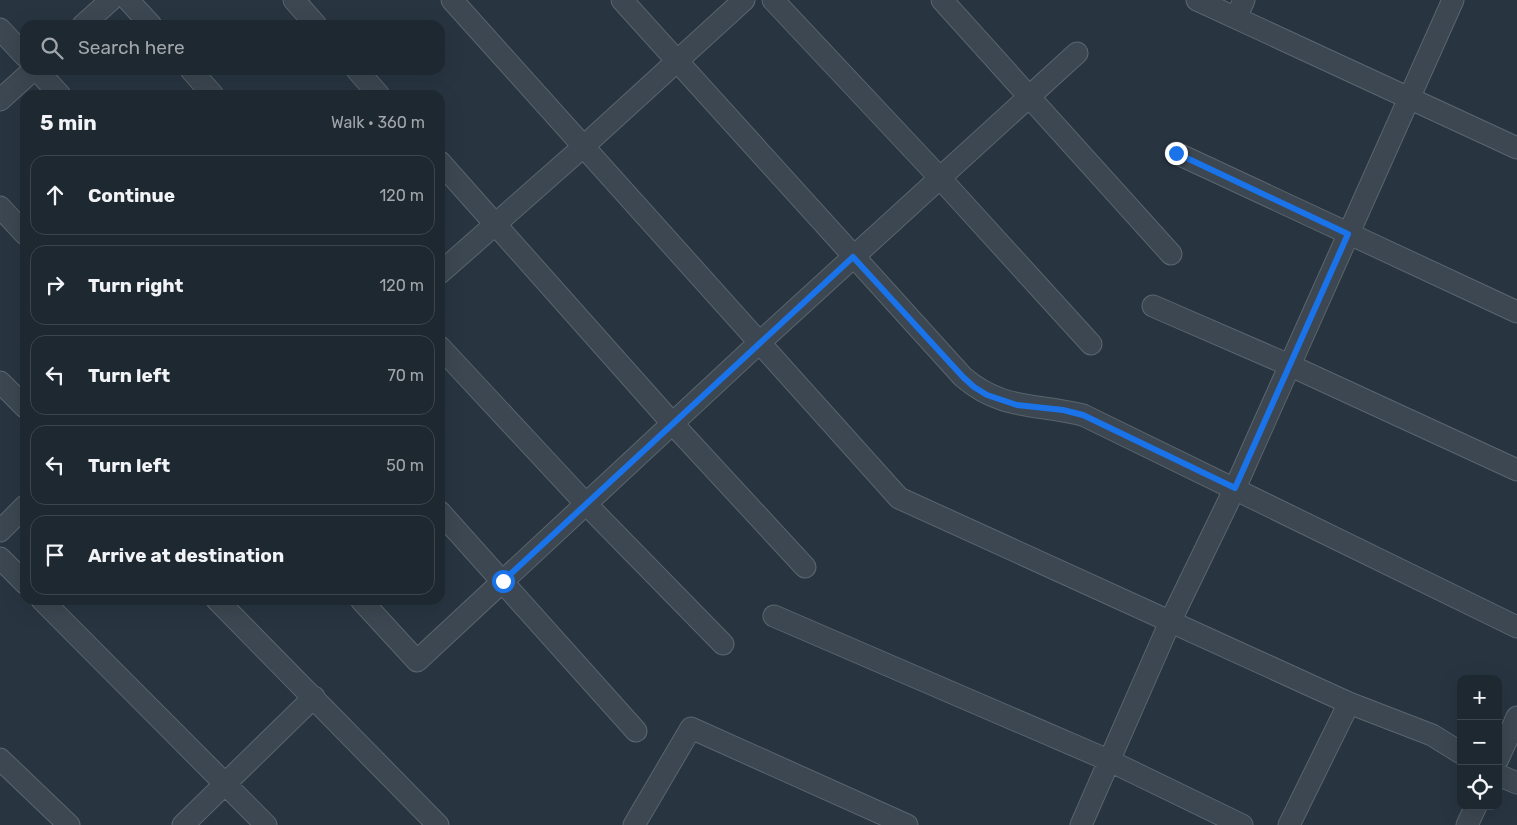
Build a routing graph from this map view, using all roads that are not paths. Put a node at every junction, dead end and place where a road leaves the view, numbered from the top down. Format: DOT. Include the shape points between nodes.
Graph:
graph roads {
  1 [pos="111,0"];
  2 [pos="128,0"];
  3 [pos="294,0"];
  4 [pos="452,0"];
  5 [pos="622,0"];
  6 [pos="744,0"];
  7 [pos="773,0"];
  8 [pos="942,0"];
  9 [pos="1197,0"];
  10 [pos="1453,0"];
  11 [pos="1240,9"];
  12 [pos="89,20"];
  13 [pos="146,20"];
  14 [pos="312,20"];
  15 [pos="0,29"];
  16 [pos="20,51"];
  17 [pos="1077,53"];
  18 [pos="677,61"];
  19 [pos="27,75"];
  20 [pos="42,75"];
  21 [pos="195,75"];
  22 [pos="361,75"];
  23 [pos="56,90"];
  24 [pos="209,90"];
  25 [pos="375,90"];
  26 [pos="1029,97"];
  27 [pos="1409,98"];
  28 [pos="0,100"];
  29 [pos="584,146"];
  30 [pos="1517,148"];
  31 [pos="1176,153"];
  32 [pos="445,168"];
  33 [pos="940,178"];
  34 [pos="0,207"];
  35 [pos="496,224"];
  36 [pos="20,229"];
  37 [pos="1348,234"];
  38 [pos="1171,254"];
  39 [pos="853,257"];
  40 [pos="445,269"];
  41 [pos="1153,306"];
  42 [pos="1517,312"];
  43 [pos="759,343"];
  44 [pos="1091,344"];
  45 [pos="445,352"];
  46 [pos="1289,365"];
  47 [pos="0,382"];
  48 [pos="20,402"];
  49 [pos="672,423"];
  50 [pos="1517,470"];
  51 [pos="1235,488"];
  52 [pos="586,504"];
  53 [pos="20,511"];
  54 [pos="445,517"];
  55 [pos="0,531"];
  56 [pos="0,558"];
  57 [pos="805,566"];
  58 [pos="20,578"];
  59 [pos="503,581"];
  60 [pos="47,605"];
  61 [pos="222,605"];
  62 [pos="366,605"];
  63 [pos="774,616"];
  64 [pos="1170,622"];
  65 [pos="1517,627"];
  66 [pos="722,644"];
  67 [pos="314,697"];
  68 [pos="1349,703"];
  69 [pos="1517,717"];
  70 [pos="636,730"];
  71 [pos="1502,750"];
  72 [pos="1457,751"];
  73 [pos="0,759"];
  74 [pos="1108,760"];
  75 [pos="1502,776"];
  76 [pos="1517,782"];
  77 [pos="226,784"];
  78 [pos="1474,810"];
  79 [pos="69,825"];
  80 [pos="183,825"];
  81 [pos="266,825"];
  82 [pos="438,825"];
  83 [pos="634,825"];
  84 [pos="906,825"];
  85 [pos="1081,825"];
  86 [pos="1242,825"];
  87 [pos="1289,825"];
  88 [pos="1467,825"];
  1 -- 12 [label="street"];
  2 -- 13 [label="street"];
  3 -- 14 [label="street"];
  4 -- 29 [label="street"];
  5 -- 18 [label="street"];
  6 -- 18 [label="street"];
  7 -- 33 [label="street"];
  8 -- 26 [label="street"];
  9 -- 11 [label="street"];
  10 -- 27 [label="street"];
  11 -- 27 [label="street"];
  15 -- 16 [label="street"];
  17 -- 26 [label="street"];
  18 -- 29 [label="street"];
  18 -- 39 [label="street"];
  19 -- 28 [label="street"];
  20 -- 23 [label="street"];
  21 -- 24 [label="street"];
  22 -- 25 [label="street"];
  26 -- 33 [label="street"];
  26 -- 38 [label="street"];
  27 -- 30 [label="street"];
  27 -- 37 [label="street"];
  29 -- 35 [label="street"];
  29 -- 43 [label="street"];
  31 -- 37 [label="street"];
  32 -- 35 [label="street"];
  33 -- 39 [label="street"];
  33 -- 44 [label="street"];
  34 -- 36 [label="street"];
  35 -- 40 [label="street"];
  35 -- 49 [label="street"];
  37 -- 42 [label="street"];
  37 -- 46 [label="street"];
  39 -- 43 [label="street"];
  39 -- 51 [label="street" via="963,377 987,395 1017,405 1083,415"];
  41 -- 46 [label="street"];
  43 -- 49 [label="street"];
  43 -- 64 [label="street" via="899,498"];
  45 -- 52 [label="street"];
  46 -- 50 [label="street"];
  46 -- 51 [label="street"];
  47 -- 48 [label="street"];
  49 -- 52 [label="street"];
  49 -- 57 [label="street"];
  51 -- 64 [label="street"];
  51 -- 65 [label="street"];
  52 -- 59 [label="street"];
  52 -- 66 [label="street"];
  53 -- 55 [label="street"];
  54 -- 59 [label="street"];
  56 -- 58 [label="street"];
  59 -- 62 [label="street" via="417,661"];
  59 -- 70 [label="street"];
  60 -- 77 [label="street"];
  61 -- 67 [label="street"];
  63 -- 74 [label="street"];
  64 -- 68 [label="street"];
  64 -- 74 [label="street"];
  67 -- 77 [label="street"];
  67 -- 82 [label="street"];
  68 -- 72 [label="street" via="1432,735"];
  68 -- 87 [label="street"];
  69 -- 71 [label="street"];
  73 -- 79 [label="street"];
  74 -- 85 [label="street"];
  74 -- 86 [label="street"];
  75 -- 76 [label="street"];
  77 -- 80 [label="street"];
  77 -- 81 [label="street"];
  78 -- 88 [label="street"];
  83 -- 84 [label="street" via="691,728"];
}
